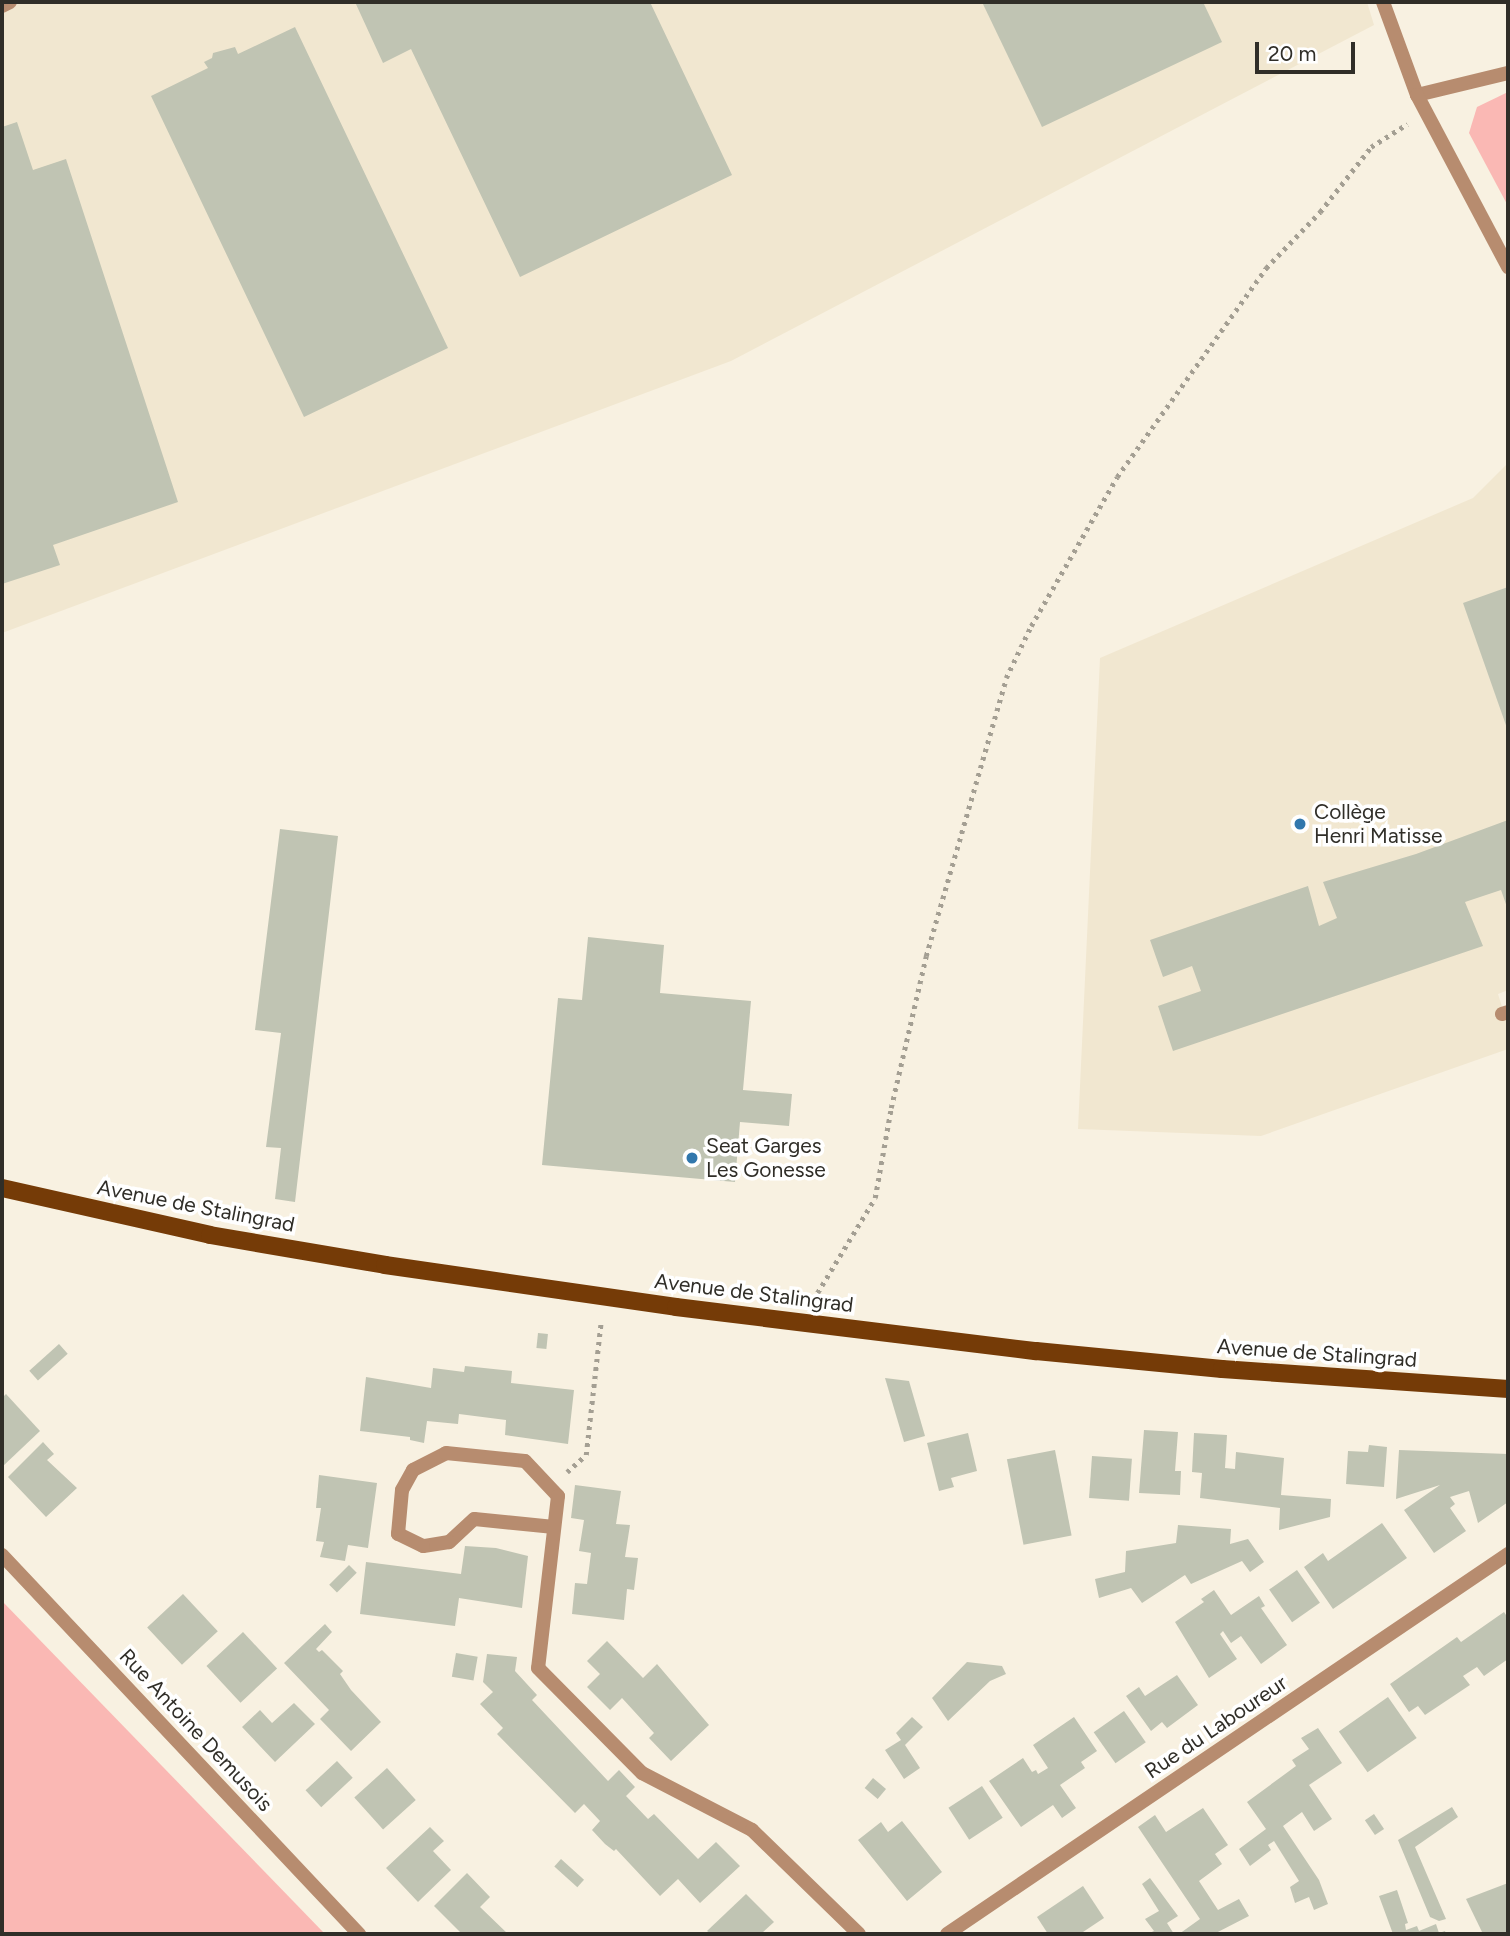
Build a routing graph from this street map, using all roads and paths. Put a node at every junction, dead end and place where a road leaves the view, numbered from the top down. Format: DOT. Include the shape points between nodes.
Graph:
graph roads {
  1 [pos="10,2"];
  2 [pos="1383,2"];
  3 [pos="2,6"];
  4 [pos="1508,73"];
  5 [pos="1417,95"];
  6 [pos="1425,112"];
  7 [pos="1508,267"];
  8 [pos="2,1188"];
  9 [pos="604,1297"];
  10 [pos="799,1322"];
  11 [pos="1508,1389"];
  12 [pos="549,1487"];
  13 [pos="554,1527"];
  14 [pos="1508,1553"];
  15 [pos="2,1555"];
  16 [pos="359,1934"];
  17 [pos="859,1934"];
  18 [pos="947,1934"];
  1 -- 3 [label="street"];
  2 -- 5 [label="street"];
  4 -- 5 [label="street"];
  5 -- 6 [label="street"];
  6 -- 7 [label="street"];
  6 -- 10 [label="path" via="1371,147 1320,212 1258,278 1116,477 1031,626 1006,678 926,956 875,1198"];
  8 -- 9 [label="main road, Avenue de Stalingrad" via="210,1235"];
  9 -- 10 [label="main road, Avenue de Stalingrad"];
  9 -- 12 [label="path" via="586,1455"];
  10 -- 11 [label="main road, Avenue de Stalingrad" via="1035,1352"];
  12 -- 13 [label="street" via="558,1496"];
  12 -- 13 [label="street" via="525,1461 446,1453 413,1470 402,1490 398,1534 424,1546 449,1542 474,1519"];
  13 -- 17 [label="street" via="538,1668 642,1773 752,1830"];
  14 -- 18 [label="street, Rue du Laboureur"];
  15 -- 16 [label="street, Rue Antoine Demusois"];
}
